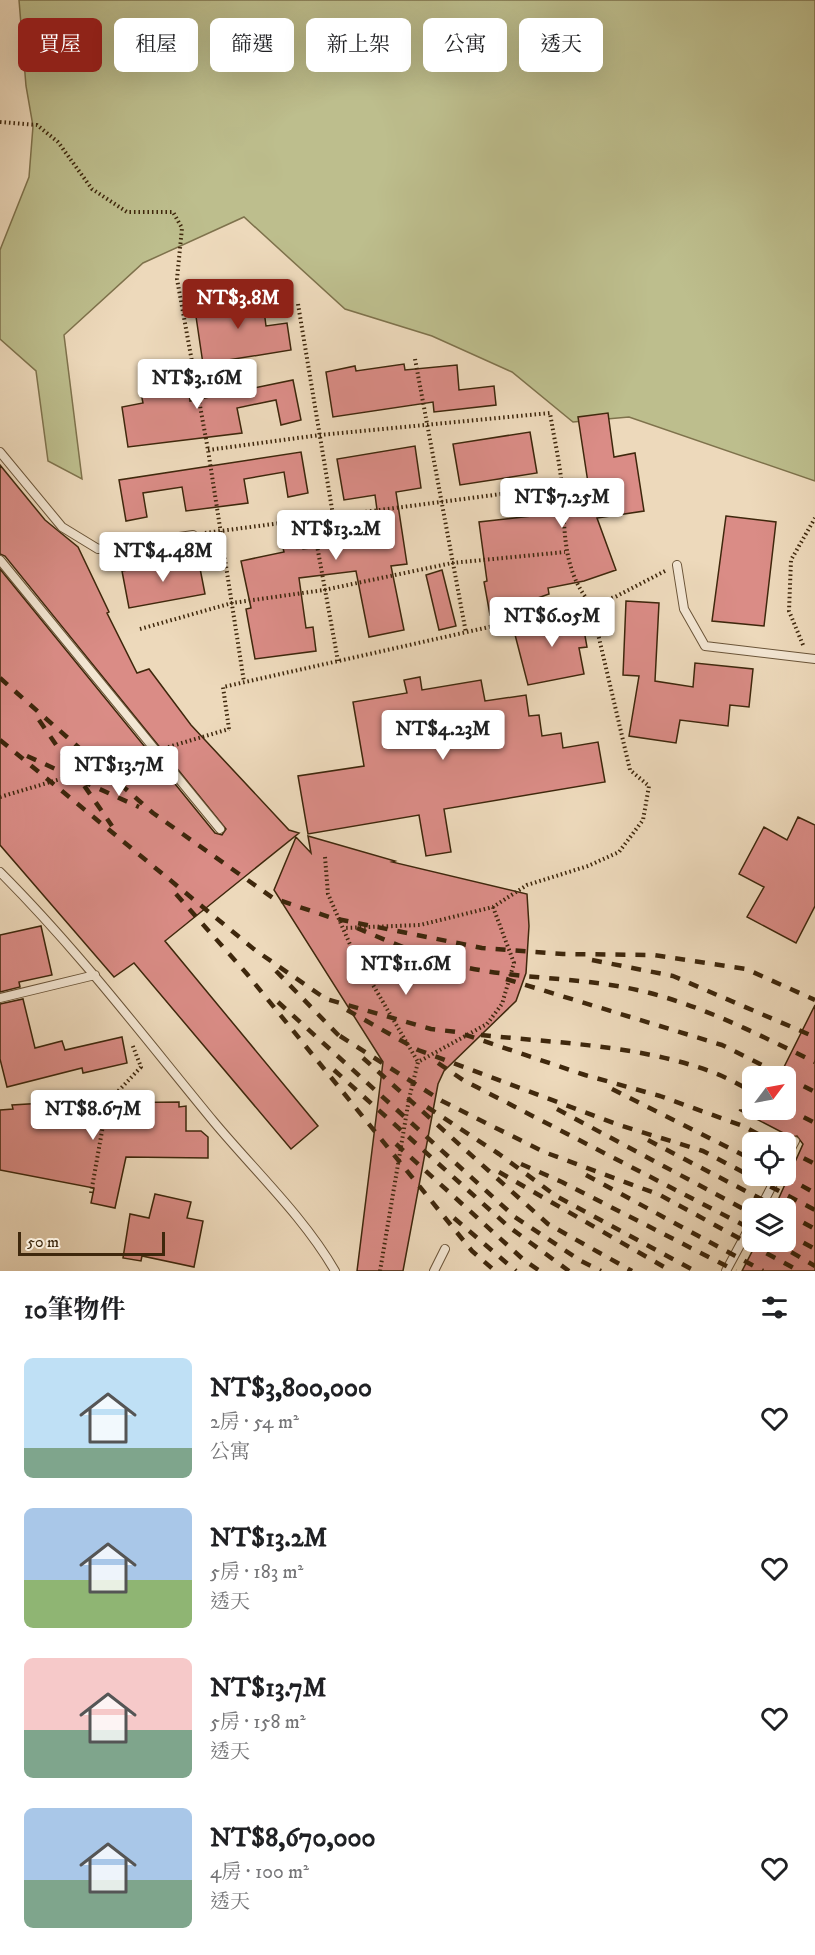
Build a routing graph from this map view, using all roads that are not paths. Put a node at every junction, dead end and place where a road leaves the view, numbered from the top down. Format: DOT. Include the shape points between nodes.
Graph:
graph roads {
  1 [pos="0,453"];
  2 [pos="193,535"];
  3 [pos="0,560"];
  4 [pos="677,565"];
  5 [pos="811,658"];
  6 [pos="220,829"];
  7 [pos="0,872"];
  8 [pos="95,975"];
  9 [pos="0,998"];
  10 [pos="742,1241"];
  11 [pos="445,1249"];
  12 [pos="335,1271"];
  13 [pos="434,1271"];
  14 [pos="726,1271"];
  1 -- 2 [label="lane" via="62,527 98,549"];
  3 -- 6 [label="lane"];
  4 -- 5 [label="lane" via="684,609 705,646"];
  7 -- 8 [label="lane"];
  8 -- 9 [label="lane"];
  8 -- 12 [label="lane" via="301,1224"];
  10 -- 14 [label="lane"];
  11 -- 13 [label="lane"];
}
